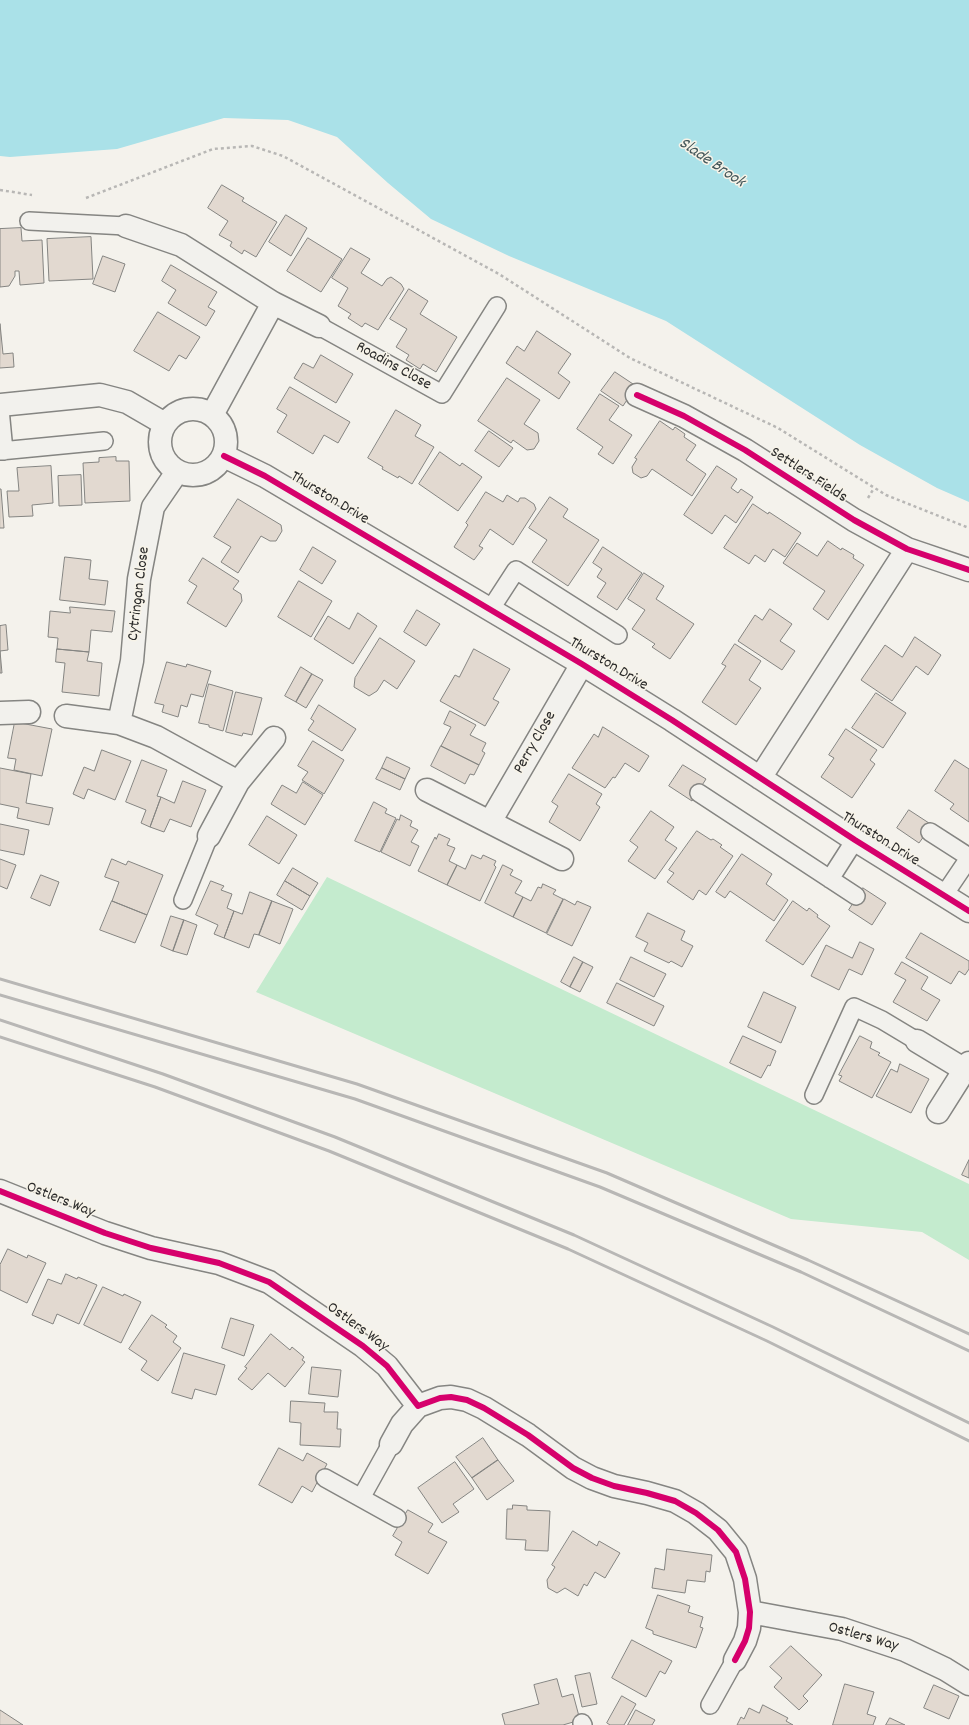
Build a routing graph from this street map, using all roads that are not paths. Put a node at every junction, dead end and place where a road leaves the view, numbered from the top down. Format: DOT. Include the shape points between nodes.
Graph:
graph roads {
  1 [pos="29,221"];
  2 [pos="126,226"];
  3 [pos="273,303"];
  4 [pos="497,306"];
  5 [pos="319,326"];
  6 [pos="636,395"];
  7 [pos="0,405"];
  8 [pos="0,409"];
  9 [pos="212,415"];
  10 [pos="165,424"];
  11 [pos="104,441"];
  12 [pos="2,451"];
  13 [pos="224,456"];
  14 [pos="177,472"];
  15 [pos="908,549"];
  16 [pos="969,570"];
  17 [pos="490,610"];
  18 [pos="618,635"];
  19 [pos="582,664"];
  20 [pos="29,712"];
  21 [pos="0,713"];
  22 [pos="66,716"];
  23 [pos="119,723"];
  24 [pos="274,738"];
  25 [pos="760,778"];
  26 [pos="238,782"];
  27 [pos="427,790"];
  28 [pos="699,793"];
  29 [pos="490,822"];
  30 [pos="930,832"];
  31 [pos="209,836"];
  32 [pos="855,840"];
  33 [pos="969,858"];
  34 [pos="562,859"];
  35 [pos="830,879"];
  36 [pos="944,895"];
  37 [pos="856,896"];
  38 [pos="183,900"];
  39 [pos="969,911"];
  40 [pos="917,1041"];
  41 [pos="967,1067"];
  42 [pos="814,1094"];
  43 [pos="938,1112"];
  44 [pos="0,1191"];
  45 [pos="418,1406"];
  46 [pos="391,1444"];
  47 [pos="325,1478"];
  48 [pos="361,1498"];
  49 [pos="397,1518"];
  50 [pos="750,1612"];
  51 [pos="735,1660"];
  52 [pos="969,1684"];
  53 [pos="710,1705"];
  1 -- 2 [label="lane"];
  2 -- 3 [label="street, Roadins Close" via="181,244"];
  3 -- 5 [label="street, Roadins Close"];
  3 -- 9 [label="street"];
  4 -- 5 [label="lane, Roadins Close" via="442,394"];
  6 -- 15 [label="street, Settlers Fields" via="684,416 745,450 854,520"];
  7 -- 10 [label="street" via="100,395 127,402"];
  8 -- 12 [label="lane"];
  9 -- 10 [label="street" via="200,409 186,409 175,414"];
  9 -- 13 [label="street" via="225,432 227,443"];
  10 -- 14 [label="street" via="159,441 161,454 166,463"];
  11 -- 12 [label="lane"];
  13 -- 14 [label="street" via="219,464 207,473 187,476"];
  13 -- 17 [label="street, Thurston Drive" via="265,476"];
  14 -- 23 [label="street, Cytringan Close" via="154,507 139,579 132,661"];
  15 -- 16 [label="street, Settlers Fields"];
  15 -- 25 [label="street"];
  17 -- 18 [label="lane" via="516,570"];
  17 -- 19 [label="street, Thurston Drive"];
  19 -- 25 [label="street, Thurston Drive"];
  19 -- 29 [label="street, Perry Close"];
  20 -- 21 [label="street"];
  22 -- 23 [label="street"];
  23 -- 26 [label="street" via="156,737"];
  24 -- 26 [label="street"];
  25 -- 32 [label="street, Thurston Drive"];
  26 -- 31 [label="street"];
  27 -- 29 [label="street"];
  28 -- 35 [label="lane"];
  29 -- 34 [label="street"];
  30 -- 33 [label="lane"];
  31 -- 38 [label="lane"];
  32 -- 35 [label="lane"];
  32 -- 36 [label="street, Thurston Drive"];
  33 -- 36 [label="lane"];
  35 -- 37 [label="lane"];
  36 -- 39 [label="street, Thurston Drive"];
  40 -- 41 [label="street"];
  40 -- 42 [label="lane" via="854,1007"];
  41 -- 43 [label="street"];
  44 -- 45 [label="street, Ostlers Way" via="105,1233 151,1248 219,1263 269,1282 363,1346 387,1366"];
  45 -- 46 [label="street" via="402,1424"];
  45 -- 50 [label="street" via="440,1398 467,1400 528,1435 573,1468 592,1478 675,1502 696,1513 718,1530 736,1552 745,1579"];
  46 -- 48 [label="lane"];
  47 -- 48 [label="lane"];
  48 -- 49 [label="lane"];
  50 -- 51 [label="street" via="745,1641"];
  50 -- 52 [label="street, Ostlers Way" via="849,1632 905,1650"];
  51 -- 53 [label="lane"];
}
